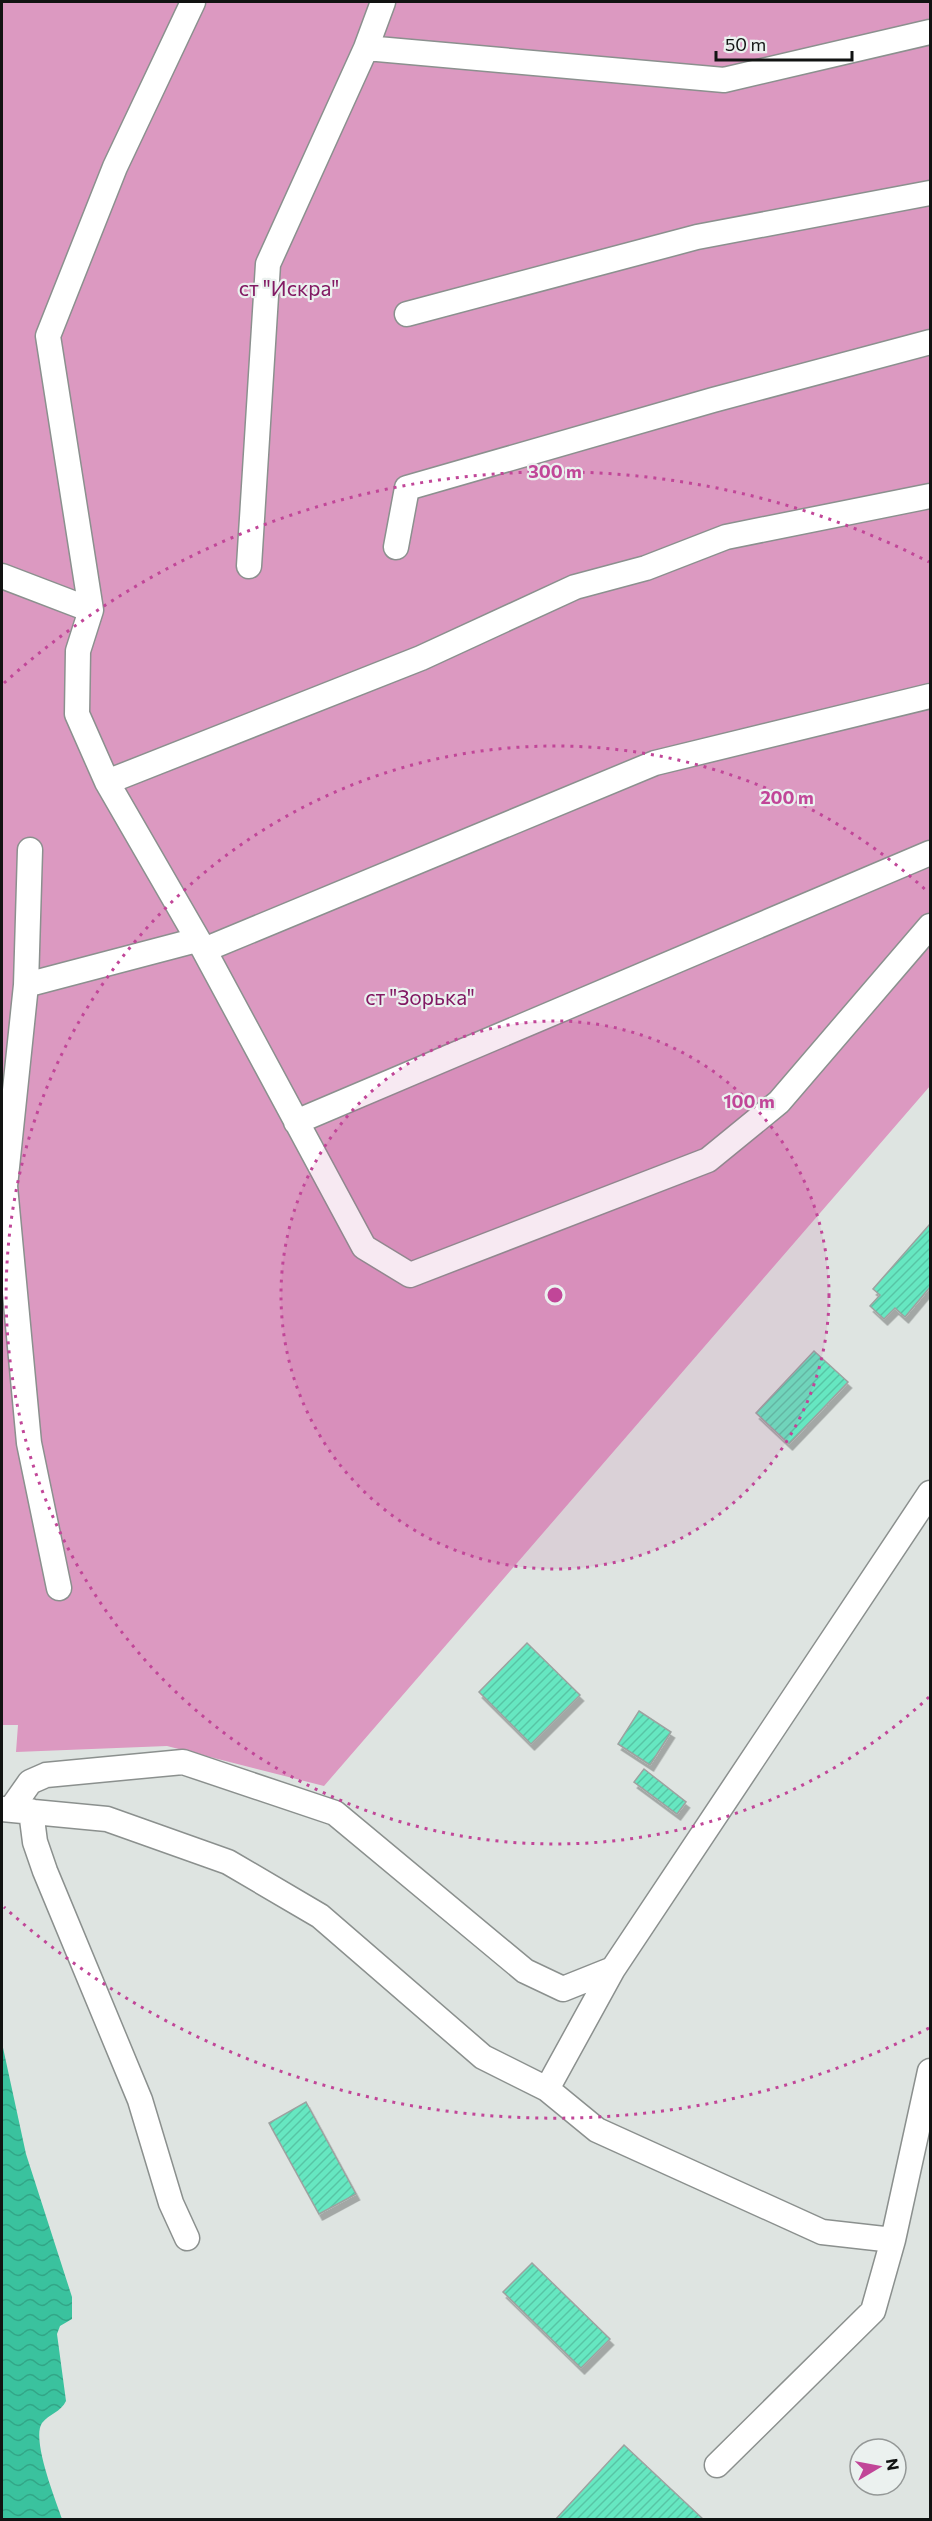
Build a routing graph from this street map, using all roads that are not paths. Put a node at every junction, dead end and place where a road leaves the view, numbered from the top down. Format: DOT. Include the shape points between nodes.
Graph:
graph roads {
  1 [pos="194,2"];
  2 [pos="383,2"];
  3 [pos="930,32"];
  4 [pos="366,48"];
  5 [pos="930,193"];
  6 [pos="407,315"];
  7 [pos="930,342"];
  8 [pos="930,496"];
  9 [pos="396,547"];
  10 [pos="249,566"];
  11 [pos="2,576"];
  12 [pos="91,610"];
  13 [pos="930,696"];
  14 [pos="107,782"];
  15 [pos="30,850"];
  16 [pos="930,853"];
  17 [pos="930,926"];
  18 [pos="200,945"];
  19 [pos="26,985"];
  20 [pos="296,1122"];
  21 [pos="5,1220"];
  22 [pos="930,1493"];
  23 [pos="59,1588"];
  24 [pos="15,1809"];
  25 [pos="613,1970"];
  26 [pos="930,2071"];
  27 [pos="548,2090"];
  28 [pos="187,2238"];
  29 [pos="893,2240"];
  30 [pos="717,2465"];
  1 -- 12 [label="street" via="115,167 48,336"];
  2 -- 4 [label="street"];
  3 -- 4 [label="street" via="724,80"];
  4 -- 10 [label="street" via="268,264"];
  5 -- 6 [label="street" via="697,237"];
  7 -- 9 [label="street" via="407,488"];
  8 -- 14 [label="street" via="726,537 646,568 575,587 421,658"];
  11 -- 12 [label="street"];
  12 -- 14 [label="street" via="78,651 77,714"];
  13 -- 18 [label="street" via="655,763"];
  14 -- 18 [label="street"];
  15 -- 19 [label="street"];
  16 -- 20 [label="street"];
  17 -- 20 [label="street" via="779,1102 708,1160 410,1275 364,1247"];
  18 -- 19 [label="street"];
  18 -- 20 [label="street"];
  19 -- 21 [label="street" via="5,1186"];
  21 -- 23 [label="street" via="28,1443"];
  22 -- 25 [label="street"];
  24 -- 25 [label="street" via="30,1782 46,1775 183,1762 335,1813 525,1971 563,1989"];
  24 -- 27 [label="street" via="107,1819 228,1862 321,1916 483,2057"];
  24 -- 28 [label="street" via="35,1842 140,2100 171,2203"];
  25 -- 27 [label="street"];
  26 -- 29 [label="street"];
  27 -- 29 [label="street" via="597,2130 822,2232"];
  29 -- 30 [label="street" via="873,2311"];
}
